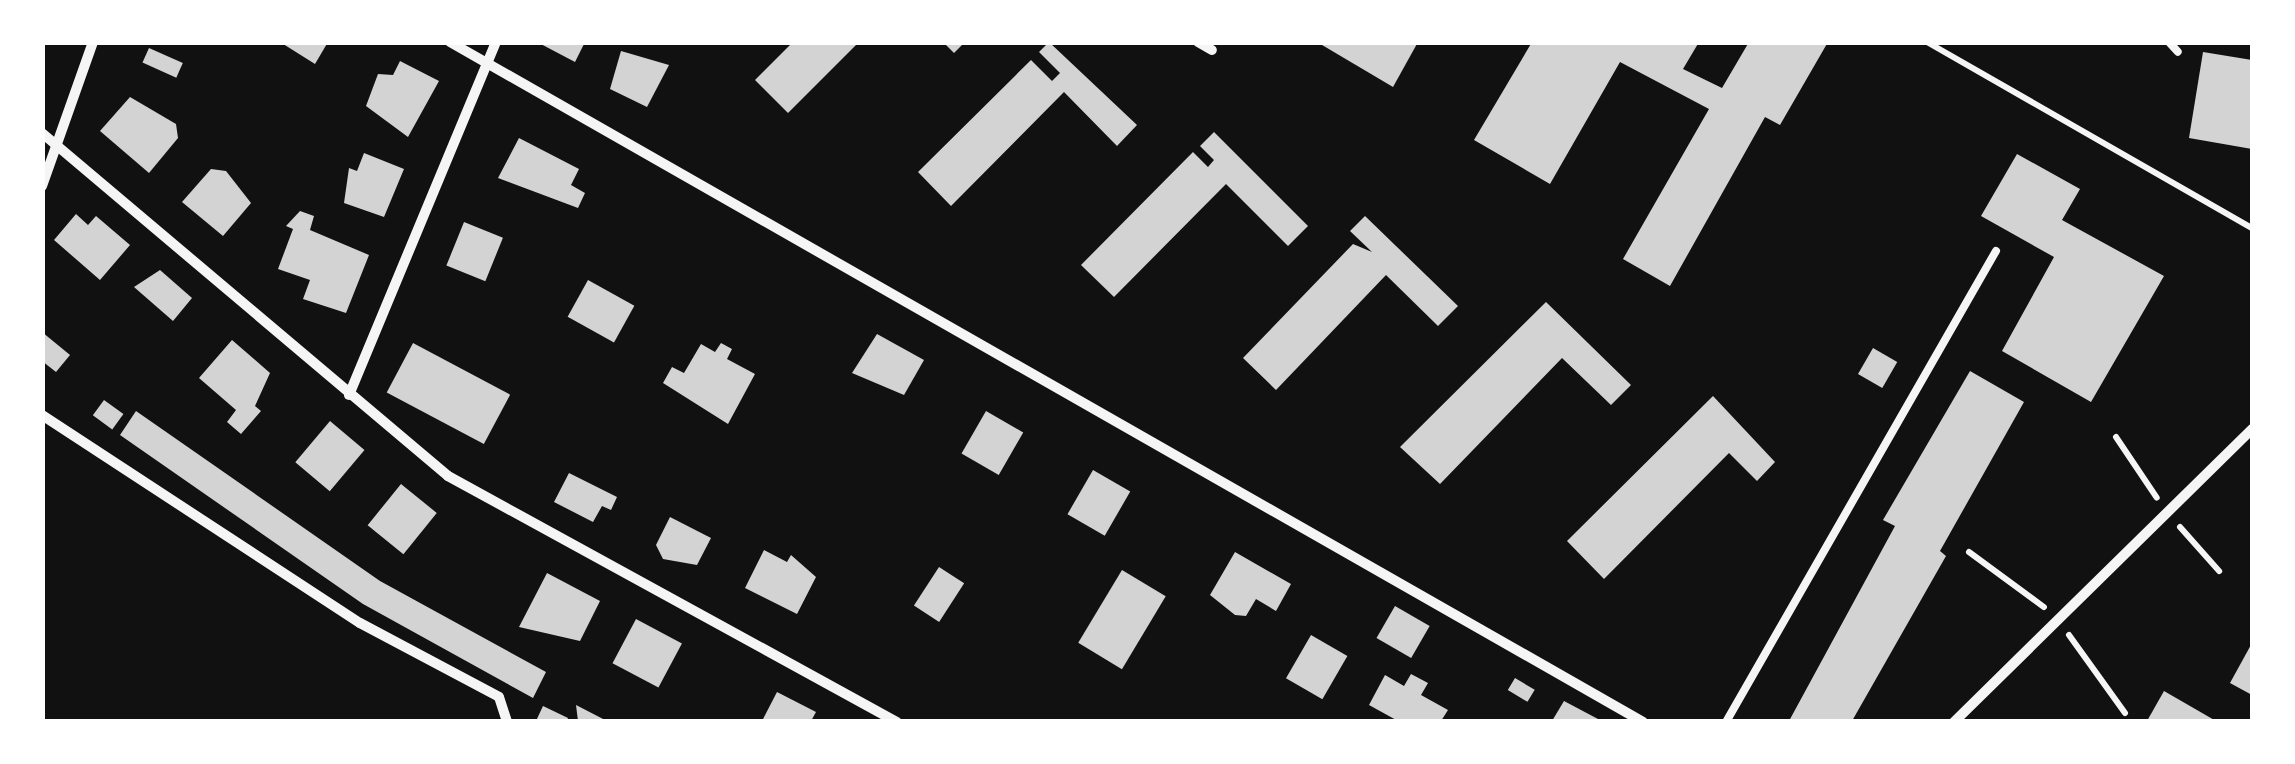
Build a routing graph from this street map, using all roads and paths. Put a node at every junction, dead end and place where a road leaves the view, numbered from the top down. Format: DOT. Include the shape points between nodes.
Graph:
graph roads {
  1 [pos="93,42"];
  2 [pos="450,42"];
  3 [pos="496,42"];
  4 [pos="1198,42"];
  5 [pos="1928,42"];
  6 [pos="2169,42"];
  7 [pos="1212,50"];
  8 [pos="2178,52"];
  9 [pos="487,62"];
  10 [pos="42,132"];
  11 [pos="54,138"];
  12 [pos="42,186"];
  13 [pos="2252,228"];
  14 [pos="1996,252"];
  15 [pos="349,395"];
  16 [pos="42,415"];
  17 [pos="2252,429"];
  18 [pos="507,722"];
  19 [pos="897,722"];
  20 [pos="1643,722"];
  21 [pos="1726,722"];
  22 [pos="1954,722"];
  1 -- 11 [label="street"];
  2 -- 9 [label="street"];
  3 -- 9 [label="street"];
  4 -- 7 [label="street"];
  5 -- 13 [label="path"];
  6 -- 8 [label="lane"];
  9 -- 15 [label="street"];
  9 -- 20 [label="street"];
  10 -- 11 [label="street"];
  11 -- 12 [label="street"];
  11 -- 15 [label="street"];
  14 -- 21 [label="lane"];
  15 -- 19 [label="street" via="519,521"];
  16 -- 18 [label="street" via="360,623 500,697"];
  17 -- 22 [label="street"];
}
